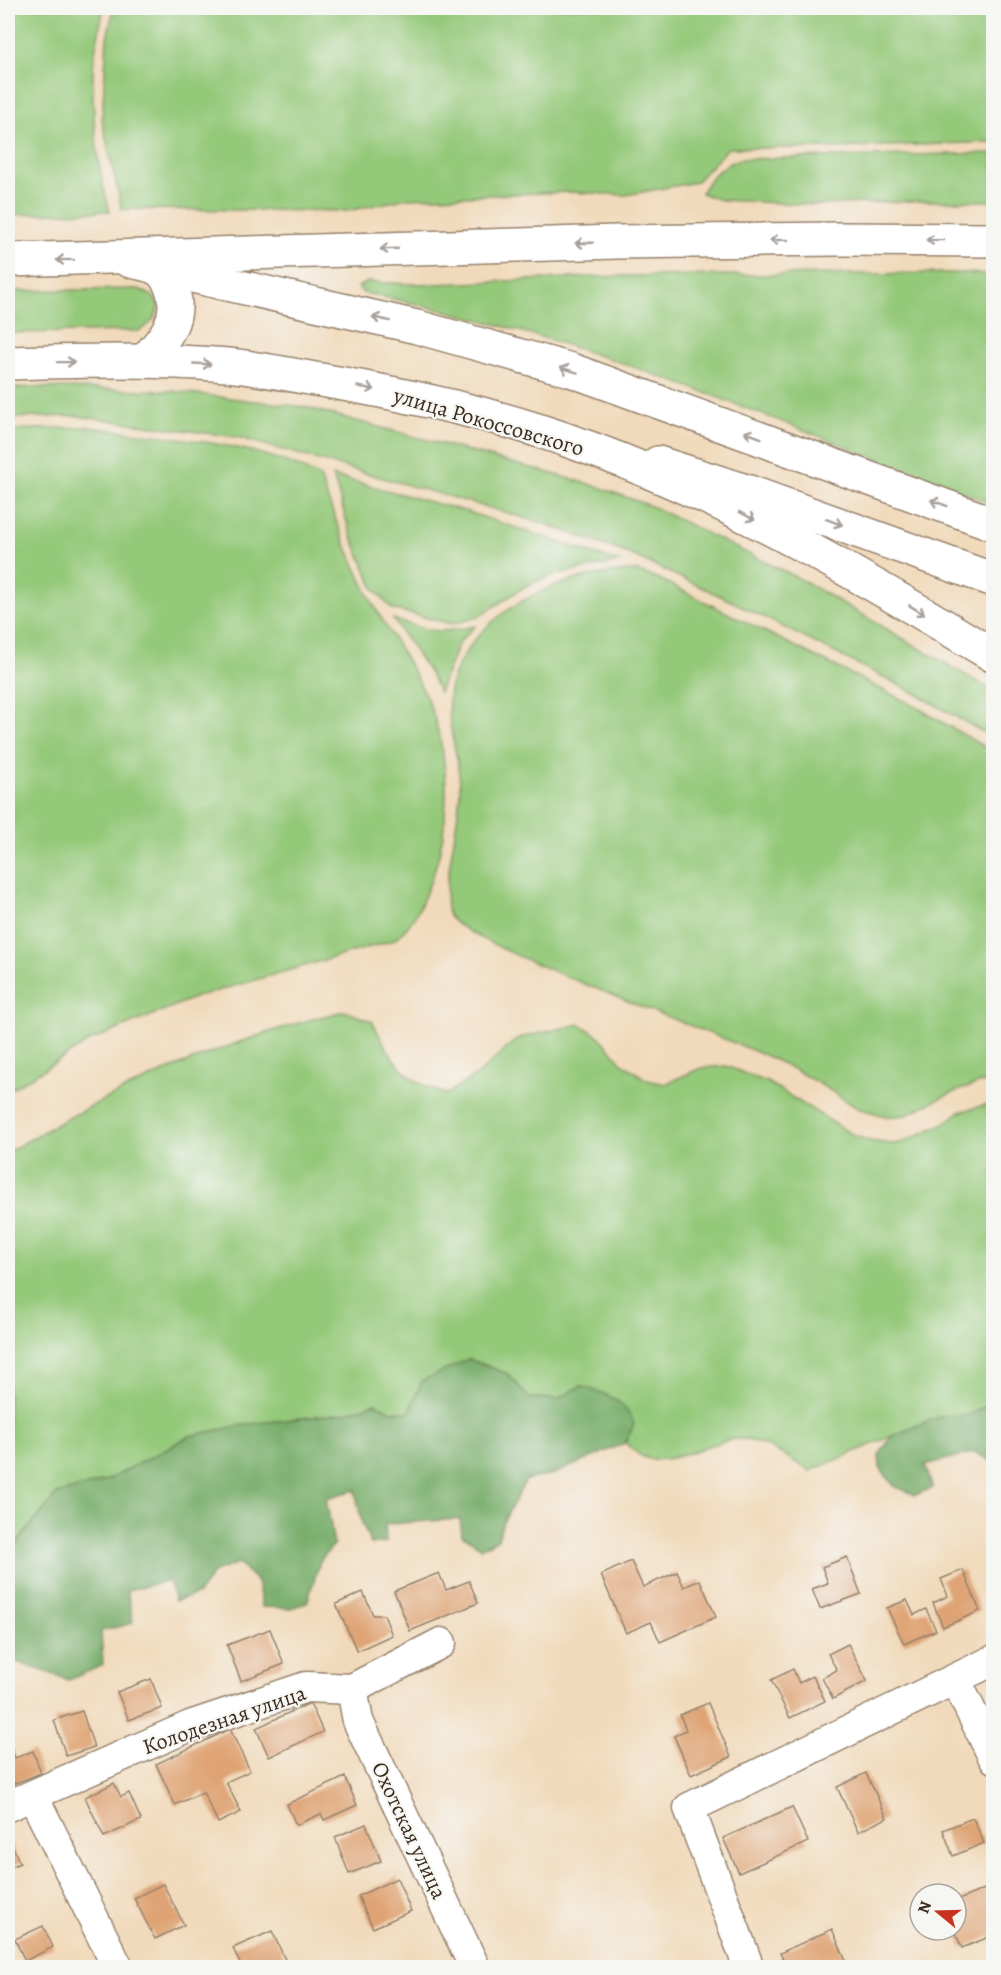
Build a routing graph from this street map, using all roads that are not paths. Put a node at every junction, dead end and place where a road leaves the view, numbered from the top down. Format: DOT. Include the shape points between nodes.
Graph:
graph roads {
  1 [pos="993,240"];
  2 [pos="122,259"];
  3 [pos="8,260"];
  4 [pos="157,268"];
  5 [pos="144,361"];
  6 [pos="8,363"];
  7 [pos="537,430"];
  8 [pos="993,524"];
  9 [pos="993,580"];
  10 [pos="993,656"];
  11 [pos="441,1643"];
  12 [pos="993,1660"];
  13 [pos="956,1681"];
  14 [pos="352,1689"];
  15 [pos="993,1758"];
  16 [pos="20,1801"];
  17 [pos="118,1968"];
  18 [pos="475,1968"];
  19 [pos="749,1968"];
  1 -- 2 [label="main road, one-way" via="617,242"];
  2 -- 3 [label="main road, one-way"];
  2 -- 4 [label="main road"];
  4 -- 5 [label="main road" via="167,278 176,306 172,327"];
  8 -- 4 [label="main road, one-way" via="571,370 417,327"];
  6 -- 5 [label="main road, улица Рокоссовского, one-way"];
  5 -- 7 [label="main road, улица Рокоссовского, one-way" via="230,366 391,392"];
  7 -- 9 [label="main road, one-way" via="749,492"];
  7 -- 10 [label="main road, улица Рокоссовского, one-way" via="638,466 738,512 889,593"];
  11 -- 14 [label="street, Колодезная улица"];
  12 -- 13 [label="street"];
  13 -- 15 [label="street"];
  13 -- 19 [label="street" via="690,1808"];
  14 -- 16 [label="street, Колодезная улица" via="306,1687 190,1726"];
  14 -- 18 [label="street, Охотская улица" via="358,1721"];
  16 -- 17 [label="street"];
}
